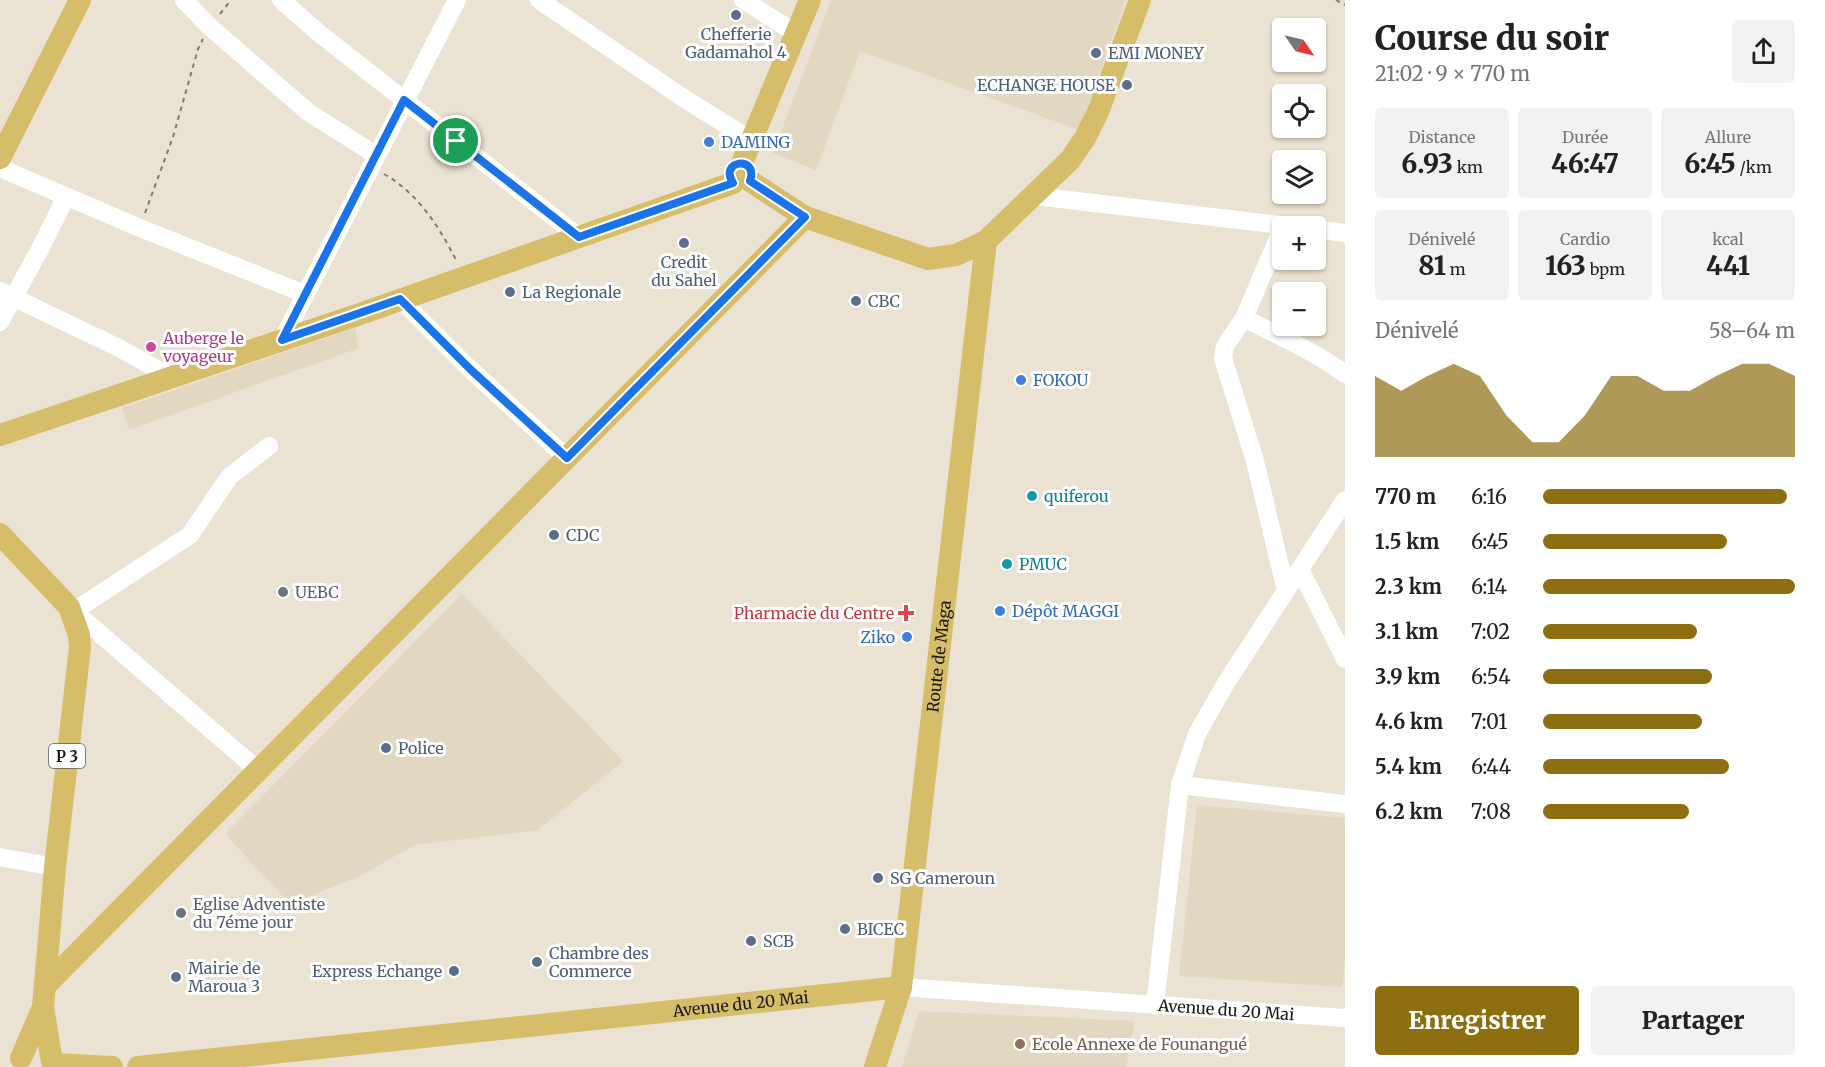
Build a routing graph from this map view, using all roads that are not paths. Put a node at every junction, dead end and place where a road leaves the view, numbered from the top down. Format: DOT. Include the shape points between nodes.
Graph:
graph roads {
  1 [pos="80,0"];
  2 [pos="184,0"];
  3 [pos="281,0"];
  4 [pos="457,0"];
  5 [pos="539,0"];
  6 [pos="744,0"];
  7 [pos="810,0"];
  8 [pos="1140,0"];
  9 [pos="797,34"];
  10 [pos="404,100"];
  11 [pos="751,140"];
  12 [pos="0,158"];
  13 [pos="374,161"];
  14 [pos="0,168"];
  15 [pos="742,176"];
  16 [pos="1035,196"];
  17 [pos="66,197"];
  18 [pos="805,217"];
  19 [pos="1272,226"];
  20 [pos="1326,231"];
  21 [pos="1345,233"];
  22 [pos="579,237"];
  23 [pos="986,241"];
  24 [pos="1272,253"];
  25 [pos="7,294"];
  26 [pos="305,294"];
  27 [pos="400,299"];
  28 [pos="1244,318"];
  29 [pos="0,322"];
  30 [pos="282,340"];
  31 [pos="1345,374"];
  32 [pos="173,378"];
  33 [pos="0,435"];
  34 [pos="269,446"];
  35 [pos="567,458"];
  36 [pos="1345,500"];
  37 [pos="0,534"];
  38 [pos="1300,570"];
  39 [pos="1286,591"];
  40 [pos="72,609"];
  41 [pos="1345,659"];
  42 [pos="259,771"];
  43 [pos="1180,784"];
  44 [pos="1345,804"];
  45 [pos="0,857"];
  46 [pos="55,867"];
  47 [pos="901,987"];
  48 [pos="44,996"];
  49 [pos="1155,1005"];
  50 [pos="1345,1018"];
  51 [pos="16,1062"];
  52 [pos="54,1064"];
  53 [pos="112,1067"];
  54 [pos="138,1067"];
  55 [pos="875,1067"];
  1 -- 12 [label="main road"];
  2 -- 13 [label="street" via="308,112"];
  3 -- 10 [label="street"];
  4 -- 10 [label="street"];
  5 -- 11 [label="street"];
  6 -- 9 [label="street"];
  7 -- 9 [label="main road"];
  8 -- 16 [label="main road" via="1085,138 1070,160"];
  9 -- 11 [label="main road"];
  10 -- 13 [label="street"];
  10 -- 22 [label="street"];
  11 -- 15 [label="main road"];
  13 -- 26 [label="street"];
  14 -- 17 [label="street"];
  15 -- 18 [label="main road"];
  15 -- 22 [label="main road"];
  16 -- 19 [label="street"];
  16 -- 23 [label="main road"];
  17 -- 25 [label="street"];
  17 -- 26 [label="street"];
  18 -- 23 [label="main road" via="928,259 956,255"];
  18 -- 35 [label="main road"];
  20 -- 21 [label="street"];
  22 -- 27 [label="main road"];
  23 -- 47 [label="main road, Route de Maga"];
  24 -- 28 [label="street"];
  25 -- 29 [label="street"];
  25 -- 32 [label="street"];
  26 -- 30 [label="street"];
  27 -- 30 [label="main road"];
  27 -- 35 [label="street"];
  28 -- 31 [label="street"];
  28 -- 39 [label="street" via="1225,346 1223,358 1255,461"];
  30 -- 32 [label="main road"];
  32 -- 33 [label="main road"];
  34 -- 40 [label="street" via="230,477 190,535"];
  35 -- 42 [label="main road"];
  36 -- 38 [label="street"];
  37 -- 40 [label="main road, P 3"];
  38 -- 39 [label="street"];
  38 -- 41 [label="street"];
  39 -- 43 [label="street" via="1197,734"];
  40 -- 42 [label="street"];
  40 -- 46 [label="main road, P 3" via="80,647"];
  42 -- 48 [label="main road"];
  43 -- 44 [label="street"];
  43 -- 49 [label="street"];
  45 -- 46 [label="street"];
  46 -- 48 [label="main road, P 3"];
  47 -- 49 [label="street, Avenue du 20 Mai"];
  47 -- 54 [label="main road, Avenue du 20 Mai"];
  47 -- 55 [label="main road, Route de Maga"];
  48 -- 51 [label="main road, P 3"];
  48 -- 52 [label="main road, P 3"];
  49 -- 50 [label="street, Avenue du 20 Mai"];
  51 -- 52 [label="main road" via="31,1054 41,1055"];
  52 -- 53 [label="main road"];
}
